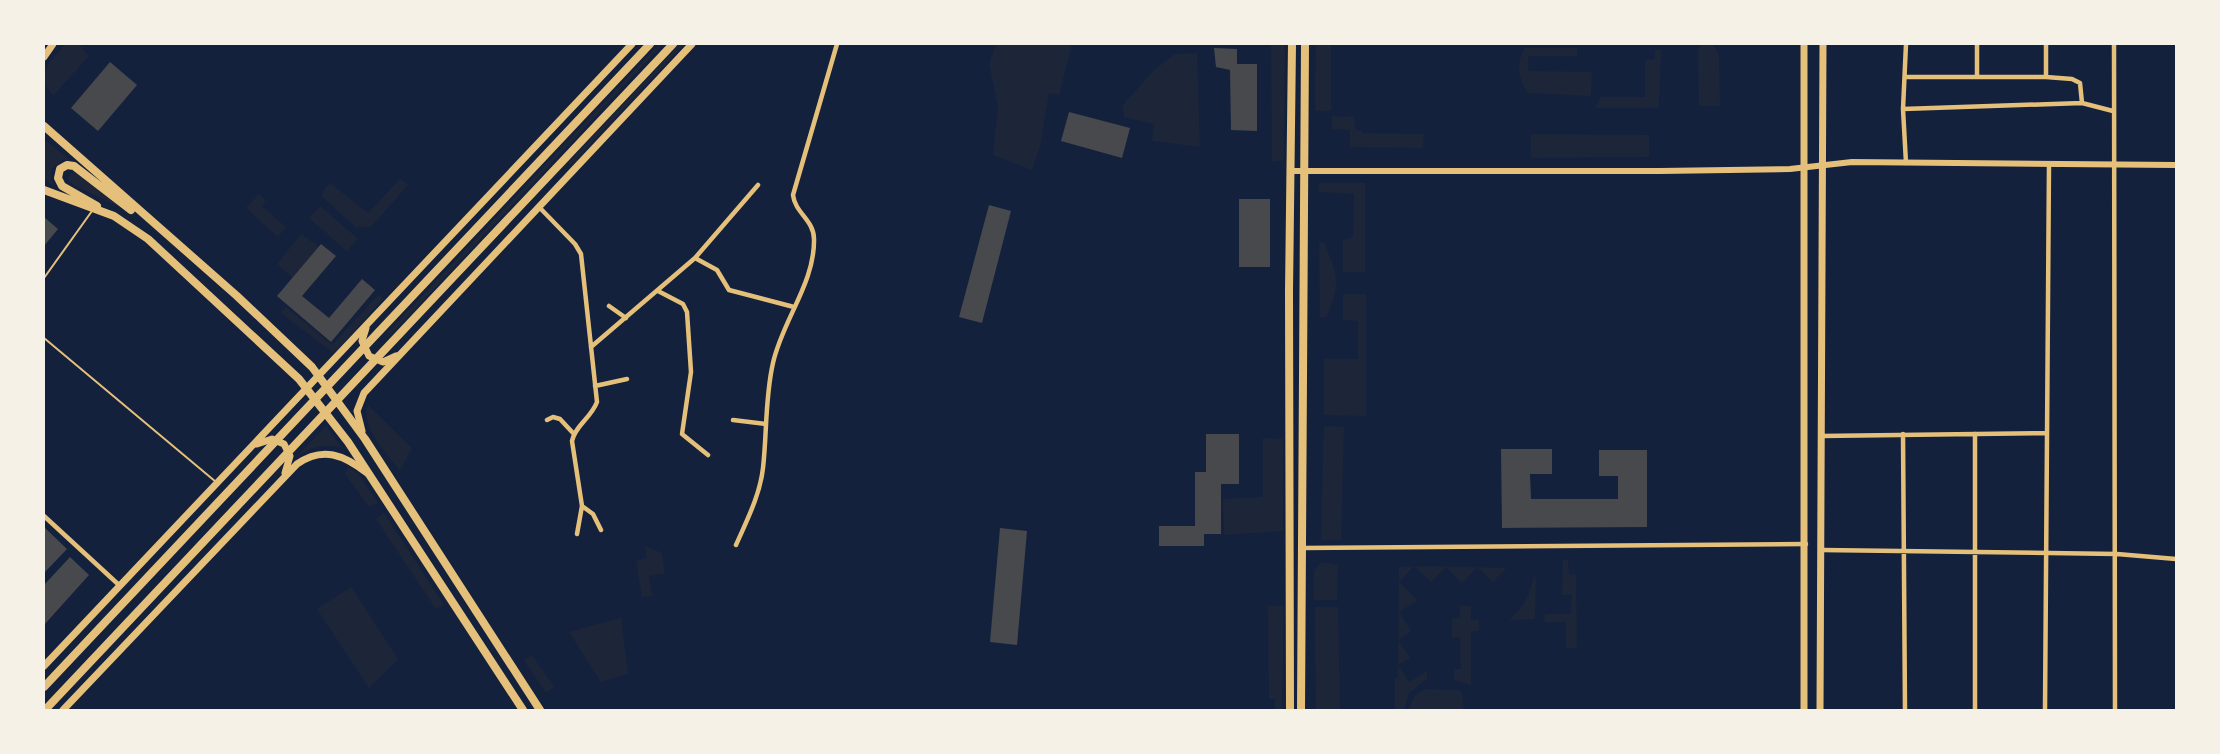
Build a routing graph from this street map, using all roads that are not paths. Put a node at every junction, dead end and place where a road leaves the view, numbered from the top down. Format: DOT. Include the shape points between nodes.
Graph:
graph roads {
  1 [pos="53,44"];
  2 [pos="632,44"];
  3 [pos="650,44"];
  4 [pos="673,44"];
  5 [pos="692,44"];
  6 [pos="837,44"];
  7 [pos="1292,44"];
  8 [pos="1305,44"];
  9 [pos="1804,44"];
  10 [pos="1823,44"];
  11 [pos="1906,44"];
  12 [pos="1977,44"];
  13 [pos="2046,44"];
  14 [pos="2114,44"];
  15 [pos="44,57"];
  16 [pos="1907,76"];
  17 [pos="1977,77"];
  18 [pos="2046,77"];
  19 [pos="2082,102"];
  20 [pos="1903,109"];
  21 [pos="2113,111"];
  22 [pos="44,126"];
  23 [pos="1906,163"];
  24 [pos="2049,164"];
  25 [pos="2114,164"];
  26 [pos="2176,165"];
  27 [pos="1823,166"];
  28 [pos="1803,168"];
  29 [pos="1290,171"];
  30 [pos="1305,171"];
  31 [pos="758,185"];
  32 [pos="44,190"];
  33 [pos="540,208"];
  34 [pos="93,209"];
  35 [pos="114,216"];
  36 [pos="695,258"];
  37 [pos="44,278"];
  38 [pos="658,291"];
  39 [pos="237,296"];
  40 [pos="609,306"];
  41 [pos="794,306"];
  42 [pos="626,318"];
  43 [pos="368,323"];
  44 [pos="44,338"];
  45 [pos="591,347"];
  46 [pos="402,353"];
  47 [pos="319,376"];
  48 [pos="627,379"];
  49 [pos="595,386"];
  50 [pos="307,388"];
  51 [pos="547,420"];
  52 [pos="733,420"];
  53 [pos="1289,420"];
  54 [pos="1304,420"];
  55 [pos="766,424"];
  56 [pos="573,433"];
  57 [pos="2046,433"];
  58 [pos="1903,434"];
  59 [pos="1975,434"];
  60 [pos="1304,436"];
  61 [pos="1821,436"];
  62 [pos="1290,437"];
  63 [pos="365,439"];
  64 [pos="251,446"];
  65 [pos="708,455"];
  66 [pos="369,475"];
  67 [pos="281,480"];
  68 [pos="216,483"];
  69 [pos="582,506"];
  70 [pos="1805,512"];
  71 [pos="1822,512"];
  72 [pos="44,516"];
  73 [pos="601,530"];
  74 [pos="578,534"];
  75 [pos="1806,544"];
  76 [pos="736,545"];
  77 [pos="1303,548"];
  78 [pos="1822,550"];
  79 [pos="1905,552"];
  80 [pos="2046,553"];
  81 [pos="1975,554"];
  82 [pos="2117,554"];
  83 [pos="2176,559"];
  84 [pos="119,585"];
  85 [pos="44,666"];
  86 [pos="44,687"];
  87 [pos="45,711"];
  88 [pos="63,711"];
  89 [pos="523,711"];
  90 [pos="540,711"];
  91 [pos="1290,711"];
  92 [pos="1301,711"];
  93 [pos="1804,711"];
  94 [pos="1820,711"];
  95 [pos="1905,711"];
  96 [pos="1976,711"];
  97 [pos="2045,711"];
  98 [pos="2115,711"];
  1 -- 15 [label="main road"];
  2 -- 43 [label="main road"];
  3 -- 86 [label="main road"];
  4 -- 87 [label="main road"];
  5 -- 33 [label="main road"];
  6 -- 41 [label="street" via="793,195 796,208 811,224 815,240 807,279"];
  7 -- 29 [label="main road"];
  8 -- 30 [label="main road"];
  9 -- 28 [label="main road"];
  10 -- 27 [label="main road"];
  11 -- 16 [label="street"];
  12 -- 17 [label="street"];
  13 -- 18 [label="street"];
  14 -- 21 [label="street"];
  16 -- 17 [label="street"];
  16 -- 20 [label="street"];
  17 -- 18 [label="street"];
  18 -- 19 [label="street" via="2080,83"];
  19 -- 20 [label="street"];
  19 -- 21 [label="street"];
  20 -- 23 [label="street"];
  21 -- 25 [label="street"];
  22 -- 39 [label="main road"];
  23 -- 24 [label="street"];
  23 -- 27 [label="street"];
  24 -- 25 [label="street"];
  24 -- 57 [label="street"];
  25 -- 26 [label="street"];
  25 -- 82 [label="street"];
  27 -- 28 [label="street"];
  27 -- 61 [label="main road"];
  28 -- 30 [label="street"];
  28 -- 70 [label="main road"];
  29 -- 30 [label="street"];
  29 -- 53 [label="main road"];
  30 -- 54 [label="main road"];
  31 -- 36 [label="street"];
  32 -- 34 [label="main road"];
  33 -- 45 [label="street" via="575,244 580,255"];
  33 -- 46 [label="main road"];
  34 -- 35 [label="main road"];
  34 -- 37 [label="lane"];
  35 -- 39 [label="main road" via="62,186 58,178 60,169 70,165 78,169"];
  35 -- 50 [label="main road" via="148,239"];
  36 -- 38 [label="street"];
  36 -- 41 [label="street" via="717,270 729,290"];
  38 -- 42 [label="street"];
  38 -- 65 [label="street" via="683,304 687,312 691,372 682,434"];
  39 -- 47 [label="main road"];
  40 -- 42 [label="street"];
  41 -- 55 [label="street" via="773,362"];
  42 -- 45 [label="street"];
  43 -- 46 [label="main road" via="362,341 369,356 383,362"];
  43 -- 47 [label="main road"];
  44 -- 68 [label="lane"];
  45 -- 49 [label="street"];
  46 -- 63 [label="main road" via="358,403 359,424"];
  47 -- 50 [label="main road"];
  47 -- 63 [label="main road"];
  48 -- 49 [label="street"];
  49 -- 56 [label="street" via="597,402 592,414"];
  50 -- 64 [label="main road"];
  50 -- 66 [label="main road"];
  51 -- 56 [label="street" via="560,418"];
  52 -- 55 [label="street"];
  53 -- 54 [label="main road"];
  53 -- 62 [label="main road"];
  54 -- 60 [label="main road"];
  55 -- 76 [label="street" via="757,495"];
  56 -- 69 [label="street"];
  57 -- 59 [label="street"];
  57 -- 80 [label="street"];
  58 -- 59 [label="street"];
  58 -- 61 [label="street"];
  58 -- 79 [label="street"];
  59 -- 81 [label="street"];
  60 -- 62 [label="main road"];
  60 -- 77 [label="main road"];
  61 -- 71 [label="main road"];
  62 -- 91 [label="main road"];
  63 -- 90 [label="main road"];
  64 -- 67 [label="main road" via="272,439 289,449 290,462"];
  64 -- 68 [label="main road"];
  66 -- 67 [label="main road" via="345,457 323,453 305,459"];
  66 -- 89 [label="main road"];
  67 -- 88 [label="main road"];
  68 -- 84 [label="main road"];
  69 -- 73 [label="street" via="593,514"];
  69 -- 74 [label="street"];
  70 -- 71 [label="main road"];
  70 -- 75 [label="main road"];
  71 -- 78 [label="main road"];
  72 -- 84 [label="street"];
  75 -- 77 [label="street"];
  75 -- 93 [label="main road"];
  77 -- 92 [label="main road"];
  78 -- 79 [label="street"];
  78 -- 94 [label="main road"];
  79 -- 81 [label="street"];
  79 -- 95 [label="street"];
  80 -- 81 [label="street"];
  80 -- 82 [label="street"];
  80 -- 97 [label="street"];
  81 -- 96 [label="street"];
  82 -- 83 [label="street"];
  82 -- 98 [label="street"];
  84 -- 85 [label="main road"];
}
